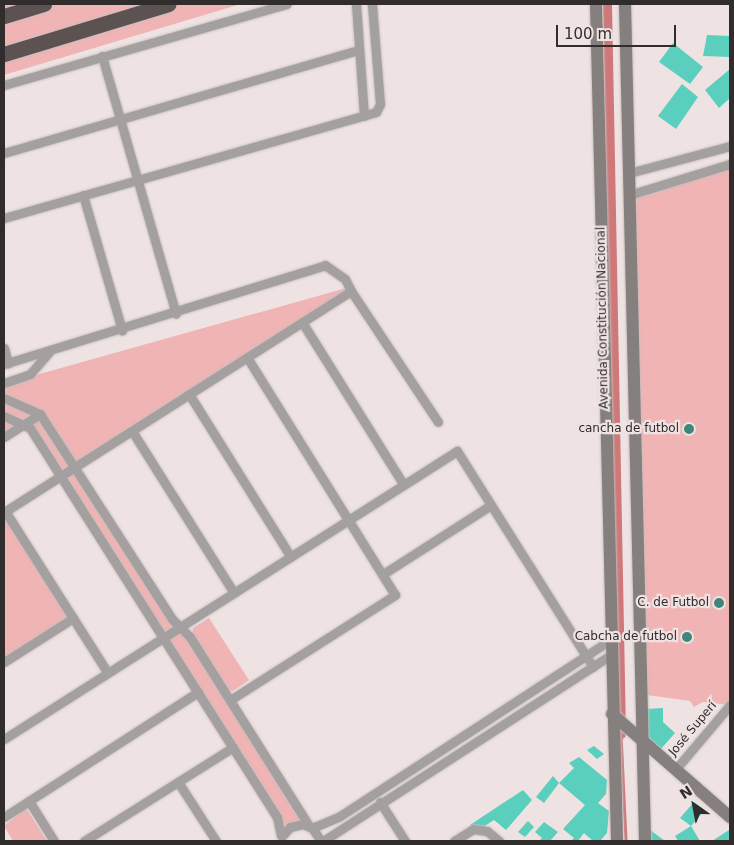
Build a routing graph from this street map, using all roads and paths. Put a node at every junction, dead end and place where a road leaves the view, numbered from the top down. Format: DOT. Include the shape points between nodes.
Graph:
graph roads {
  1 [pos="44,4"];
  2 [pos="169,4"];
  3 [pos="287,4"];
  4 [pos="356,4"];
  5 [pos="372,4"];
  6 [pos="596,4"];
  7 [pos="625,4"];
  8 [pos="4,16"];
  9 [pos="358,50"];
  10 [pos="4,54"];
  11 [pos="102,56"];
  12 [pos="4,84"];
  13 [pos="364,116"];
  14 [pos="121,120"];
  15 [pos="730,146"];
  16 [pos="4,153"];
  17 [pos="730,164"];
  18 [pos="629,173"];
  19 [pos="137,180"];
  20 [pos="629,195"];
  21 [pos="83,196"];
  22 [pos="4,218"];
  23 [pos="351,291"];
  24 [pos="176,314"];
  25 [pos="302,322"];
  26 [pos="122,330"];
  27 [pos="4,348"];
  28 [pos="50,351"];
  29 [pos="247,357"];
  30 [pos="6,364"];
  31 [pos="4,383"];
  32 [pos="189,394"];
  33 [pos="4,398"];
  34 [pos="40,414"];
  35 [pos="4,416"];
  36 [pos="438,422"];
  37 [pos="25,424"];
  38 [pos="132,431"];
  39 [pos="4,437"];
  40 [pos="74,467"];
  41 [pos="61,476"];
  42 [pos="404,485"];
  43 [pos="491,505"];
  44 [pos="4,512"];
  45 [pos="350,520"];
  46 [pos="291,557"];
  47 [pos="383,574"];
  48 [pos="234,593"];
  49 [pos="73,618"];
  50 [pos="180,627"];
  51 [pos="163,637"];
  52 [pos="610,640"];
  53 [pos="610,655"];
  54 [pos="588,657"];
  55 [pos="4,662"];
  56 [pos="593,667"];
  57 [pos="107,672"];
  58 [pos="198,692"];
  59 [pos="230,700"];
  60 [pos="730,705"];
  61 [pos="612,714"];
  62 [pos="476,728"];
  63 [pos="482,738"];
  64 [pos="4,739"];
  65 [pos="641,741"];
  66 [pos="233,747"];
  67 [pos="675,770"];
  68 [pos="178,782"];
  69 [pos="29,801"];
  70 [pos="380,802"];
  71 [pos="4,817"];
  72 [pos="730,817"];
  73 [pos="310,827"];
  74 [pos="487,831"];
  75 [pos="214,839"];
  76 [pos="281,839"];
  77 [pos="616,840"];
  78 [pos="54,841"];
  79 [pos="84,841"];
  80 [pos="204,841"];
  81 [pos="322,841"];
  82 [pos="405,841"];
  83 [pos="454,841"];
  84 [pos="494,841"];
  85 [pos="500,841"];
  86 [pos="645,841"];
  1 -- 8 [label="highway"];
  2 -- 10 [label="highway"];
  3 -- 11 [label="street"];
  4 -- 9 [label="street"];
  5 -- 13 [label="street" via="380,104 376,112"];
  6 -- 52 [label="main road, Avenida Constitución Nacional"];
  7 -- 18 [label="main road"];
  9 -- 13 [label="street"];
  9 -- 14 [label="street"];
  11 -- 12 [label="street"];
  11 -- 14 [label="street"];
  13 -- 19 [label="street"];
  14 -- 16 [label="street"];
  14 -- 19 [label="street"];
  15 -- 18 [label="street"];
  17 -- 20 [label="street"];
  18 -- 20 [label="main road"];
  19 -- 21 [label="street"];
  19 -- 24 [label="street"];
  20 -- 65 [label="main road"];
  21 -- 22 [label="street"];
  21 -- 26 [label="street"];
  23 -- 24 [label="street" via="345,279 325,265"];
  23 -- 25 [label="street"];
  23 -- 36 [label="street"];
  24 -- 26 [label="street"];
  25 -- 29 [label="street"];
  25 -- 42 [label="street"];
  26 -- 28 [label="street"];
  27 -- 30 [label="street"];
  28 -- 30 [label="street"];
  28 -- 31 [label="street" via="30,374"];
  29 -- 32 [label="street"];
  29 -- 45 [label="street"];
  32 -- 38 [label="street"];
  32 -- 46 [label="street"];
  33 -- 34 [label="street"];
  34 -- 37 [label="street"];
  34 -- 40 [label="street"];
  35 -- 37 [label="street"];
  37 -- 39 [label="street"];
  37 -- 41 [label="street"];
  38 -- 40 [label="street"];
  38 -- 48 [label="street"];
  40 -- 41 [label="street"];
  40 -- 50 [label="street"];
  41 -- 44 [label="street"];
  41 -- 51 [label="street"];
  42 -- 43 [label="street" via="457,451"];
  42 -- 45 [label="street"];
  43 -- 47 [label="street"];
  43 -- 54 [label="street"];
  44 -- 49 [label="street"];
  45 -- 46 [label="street"];
  45 -- 47 [label="street"];
  46 -- 48 [label="street"];
  47 -- 59 [label="street" via="395,595"];
  48 -- 50 [label="street"];
  49 -- 55 [label="street"];
  49 -- 57 [label="street"];
  50 -- 51 [label="street"];
  50 -- 59 [label="street"];
  51 -- 57 [label="street"];
  51 -- 58 [label="street"];
  52 -- 53 [label="main road, Avenida Constitución Nacional"];
  52 -- 54 [label="street"];
  53 -- 56 [label="street"];
  53 -- 61 [label="main road, Avenida Constitución Nacional"];
  54 -- 56 [label="street"];
  54 -- 62 [label="street"];
  56 -- 63 [label="street"];
  57 -- 64 [label="street"];
  58 -- 66 [label="street"];
  58 -- 69 [label="street"];
  59 -- 73 [label="street"];
  60 -- 67 [label="street, José Superí"];
  61 -- 65 [label="main road"];
  61 -- 77 [label="main road, Avenida Constitución Nacional"];
  62 -- 63 [label="street"];
  62 -- 73 [label="street" via="340,816"];
  63 -- 70 [label="street"];
  65 -- 67 [label="main road"];
  65 -- 86 [label="main road"];
  66 -- 68 [label="street"];
  66 -- 76 [label="street" via="277,817"];
  67 -- 72 [label="main road"];
  68 -- 75 [label="street"];
  68 -- 79 [label="street"];
  69 -- 71 [label="street"];
  69 -- 78 [label="street"];
  70 -- 81 [label="street"];
  70 -- 82 [label="street"];
  73 -- 76 [label="street" via="290,827"];
  73 -- 81 [label="street"];
  74 -- 83 [label="street" via="473,829"];
  74 -- 84 [label="street"];
  74 -- 85 [label="street"];
  75 -- 80 [label="street"];
}
